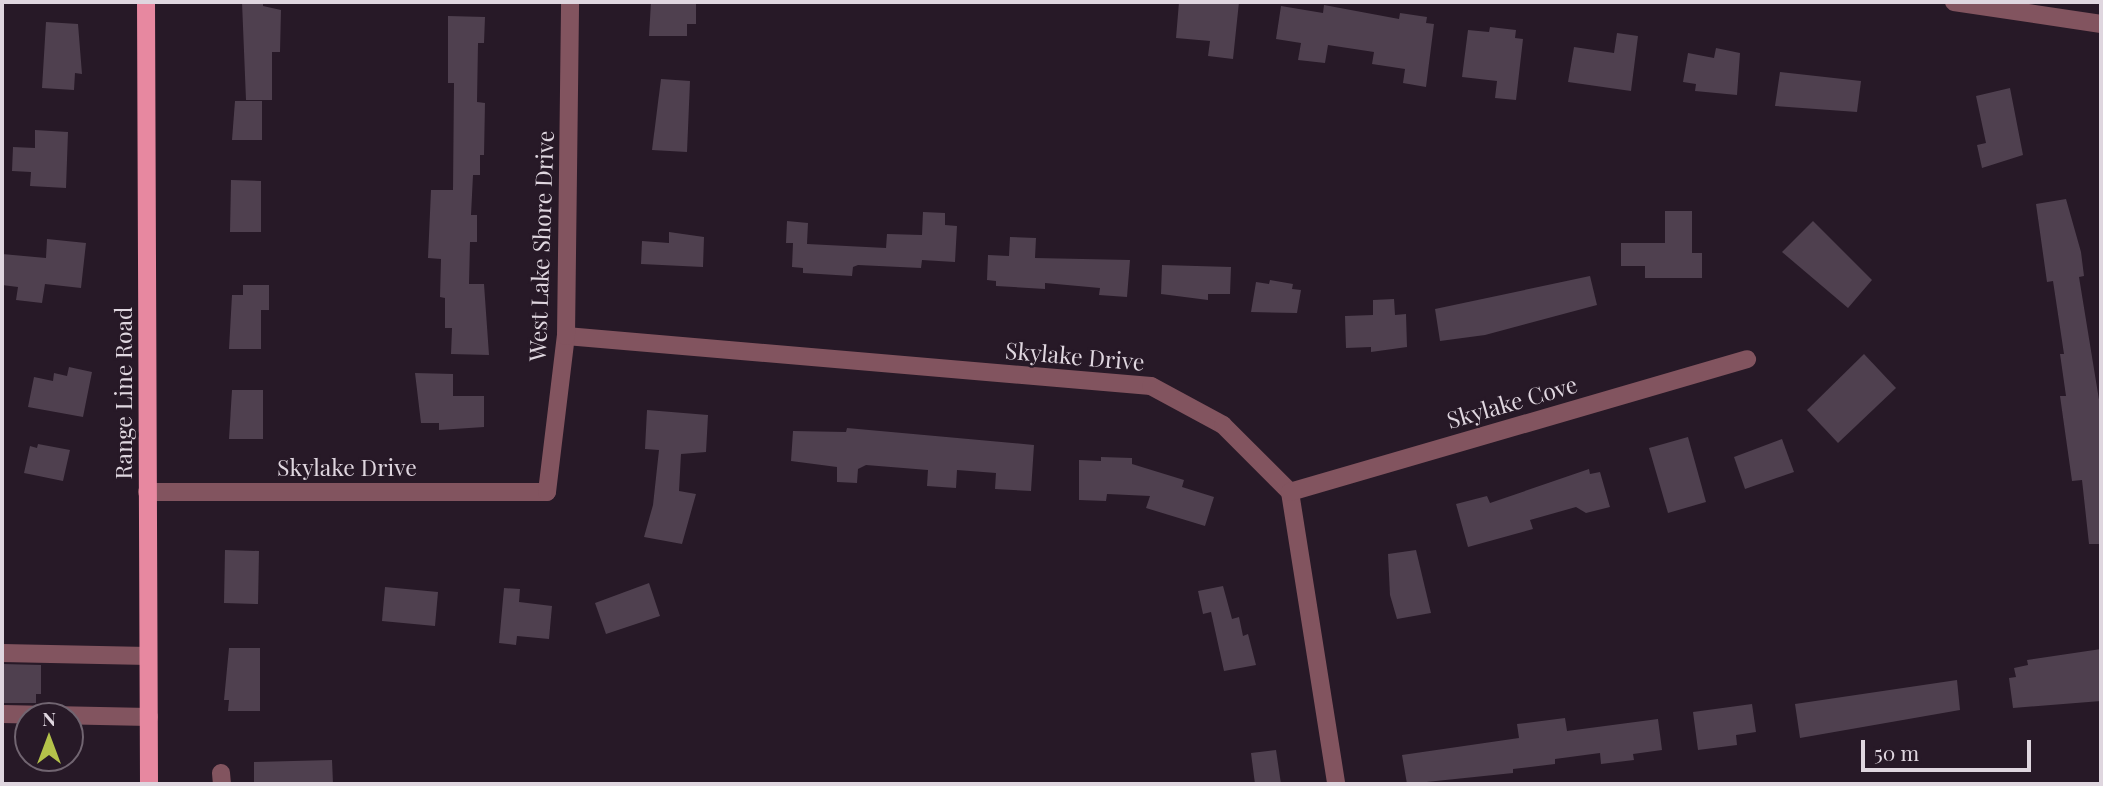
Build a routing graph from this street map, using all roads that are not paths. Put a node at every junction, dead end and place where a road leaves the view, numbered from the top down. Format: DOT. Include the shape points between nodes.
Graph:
graph roads {
  1 [pos="146,2"];
  2 [pos="570,2"];
  3 [pos="1954,2"];
  4 [pos="2101,23"];
  5 [pos="566,336"];
  6 [pos="1747,359"];
  7 [pos="147,492"];
  8 [pos="547,492"];
  9 [pos="1290,492"];
  10 [pos="2,653"];
  11 [pos="148,656"];
  12 [pos="2,714"];
  13 [pos="149,717"];
  14 [pos="149,784"];
  15 [pos="1336,784"];
  1 -- 7 [label="main road, Range Line Road"];
  2 -- 5 [label="street, West Lake Shore Drive"];
  3 -- 4 [label="street"];
  5 -- 8 [label="street, West Lake Shore Drive"];
  5 -- 9 [label="street, Skylake Drive" via="1151,386 1223,425"];
  6 -- 9 [label="street, Skylake Cove"];
  7 -- 8 [label="street, Skylake Drive"];
  7 -- 11 [label="main road, Range Line Road"];
  9 -- 15 [label="street"];
  10 -- 11 [label="street"];
  11 -- 13 [label="main road, Range Line Road"];
  12 -- 13 [label="street"];
  13 -- 14 [label="main road, Range Line Road"];
}
